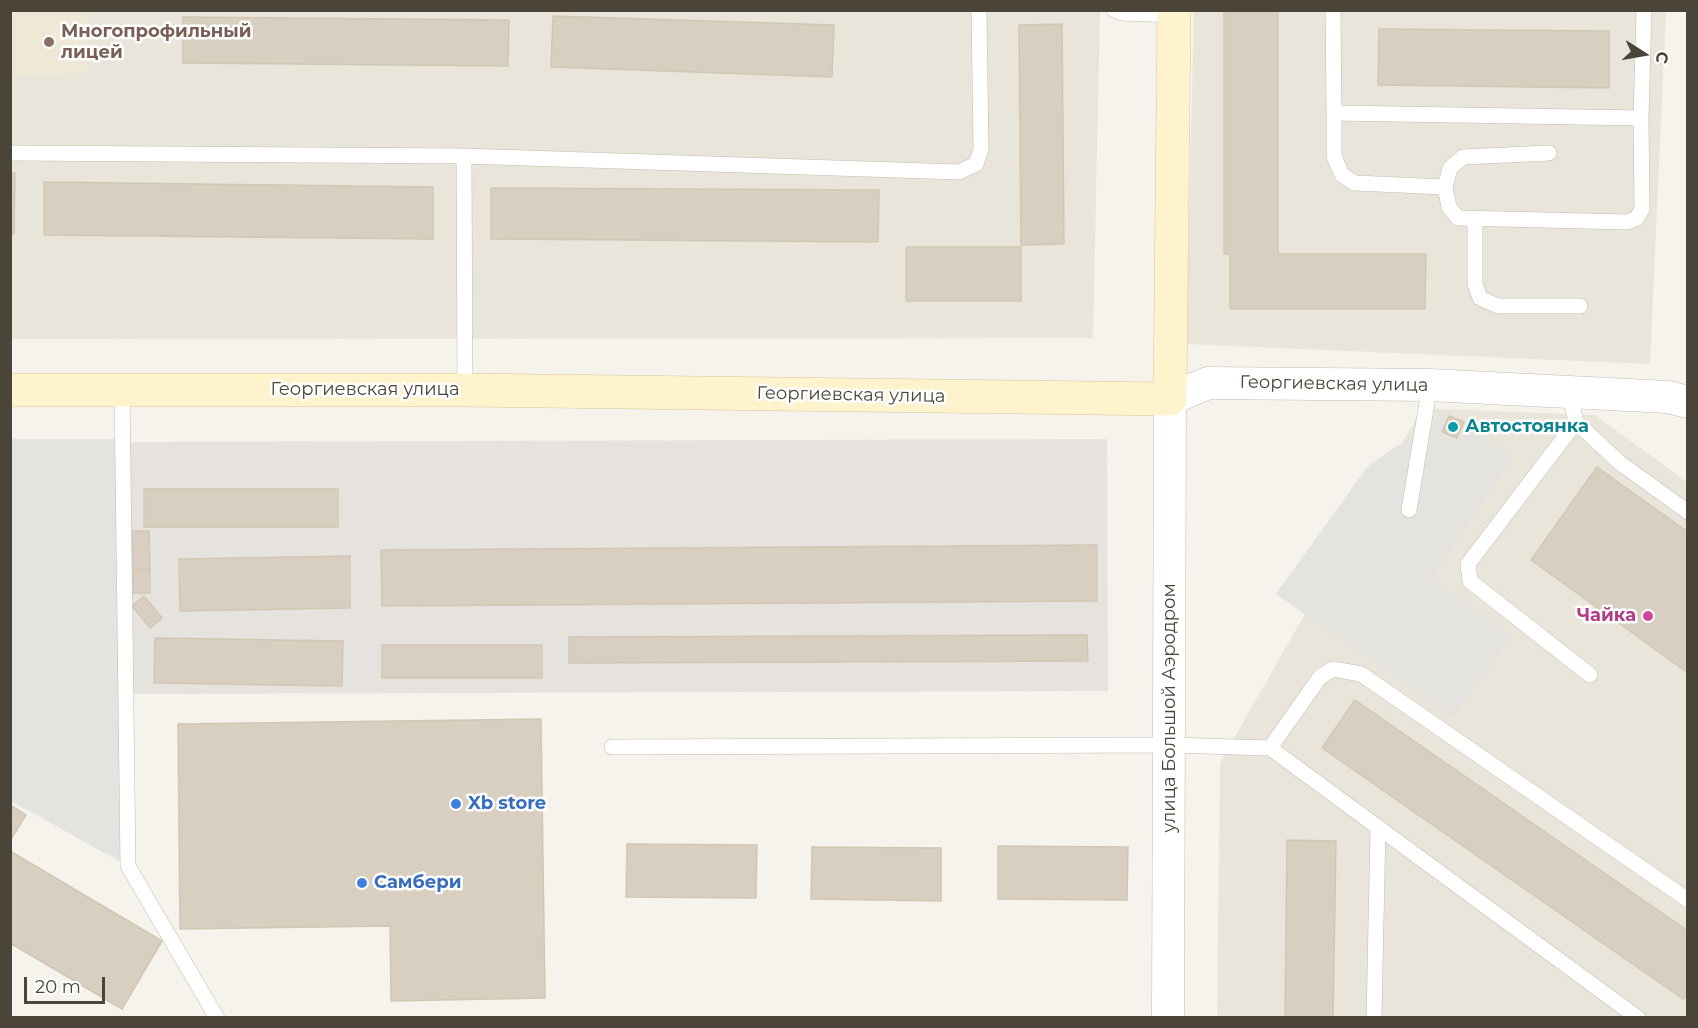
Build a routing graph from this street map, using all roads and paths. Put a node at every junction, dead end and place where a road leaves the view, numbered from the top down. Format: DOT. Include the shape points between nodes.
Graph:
graph roads {
  1 [pos="979,10"];
  2 [pos="1114,10"];
  3 [pos="1333,10"];
  4 [pos="1644,10"];
  5 [pos="1174,13"];
  6 [pos="1334,112"];
  7 [pos="1641,118"];
  8 [pos="10,153"];
  9 [pos="1549,153"];
  10 [pos="464,156"];
  11 [pos="1445,187"];
  12 [pos="1475,218"];
  13 [pos="1580,306"];
  14 [pos="1430,385"];
  15 [pos="122,389"];
  16 [pos="10,390"];
  17 [pos="465,390"];
  18 [pos="1569,391"];
  19 [pos="1170,399"];
  20 [pos="1688,402"];
  21 [pos="1576,422"];
  22 [pos="1409,510"];
  23 [pos="1688,512"];
  24 [pos="1590,675"];
  25 [pos="1170,745"];
  26 [pos="612,747"];
  27 [pos="1270,748"];
  28 [pos="1378,827"];
  29 [pos="1688,900"];
  30 [pos="217,1017"];
  31 [pos="1168,1017"];
  32 [pos="1374,1017"];
  33 [pos="1638,1017"];
  1 -- 10 [label="lane" via="981,149 976,164 959,172"];
  2 -- 5 [label="lane"];
  3 -- 6 [label="lane"];
  4 -- 7 [label="lane"];
  5 -- 19 [label="street"];
  6 -- 7 [label="lane"];
  6 -- 11 [label="lane" via="1334,156 1342,175 1355,183"];
  7 -- 12 [label="lane" via="1642,209 1637,219 1628,222"];
  8 -- 10 [label="lane"];
  9 -- 11 [label="lane" via="1463,157 1450,168"];
  10 -- 17 [label="lane"];
  11 -- 12 [label="lane" via="1449,207 1458,218"];
  12 -- 13 [label="lane" via="1474,284 1480,298 1498,306"];
  14 -- 18 [label="street, Георгиевская улица"];
  14 -- 19 [label="street, Георгиевская улица" via="1208,383"];
  14 -- 22 [label="lane"];
  15 -- 16 [label="street, Георгиевская улица"];
  15 -- 17 [label="street, Георгиевская улица"];
  15 -- 30 [label="lane" via="128,866"];
  17 -- 19 [label="street, Георгиевская улица"];
  18 -- 20 [label="street, Георгиевская улица" via="1668,397"];
  18 -- 21 [label="lane"];
  19 -- 25 [label="street, улица Большой Аэродром"];
  21 -- 23 [label="lane" via="1620,463"];
  21 -- 24 [label="lane" via="1468,564 1470,581"];
  25 -- 26 [label="lane"];
  25 -- 27 [label="lane"];
  25 -- 31 [label="street, улица Большой Аэродром"];
  27 -- 28 [label="lane"];
  27 -- 29 [label="lane" via="1320,677 1333,669 1361,674"];
  28 -- 32 [label="lane"];
  28 -- 33 [label="lane"];
}
